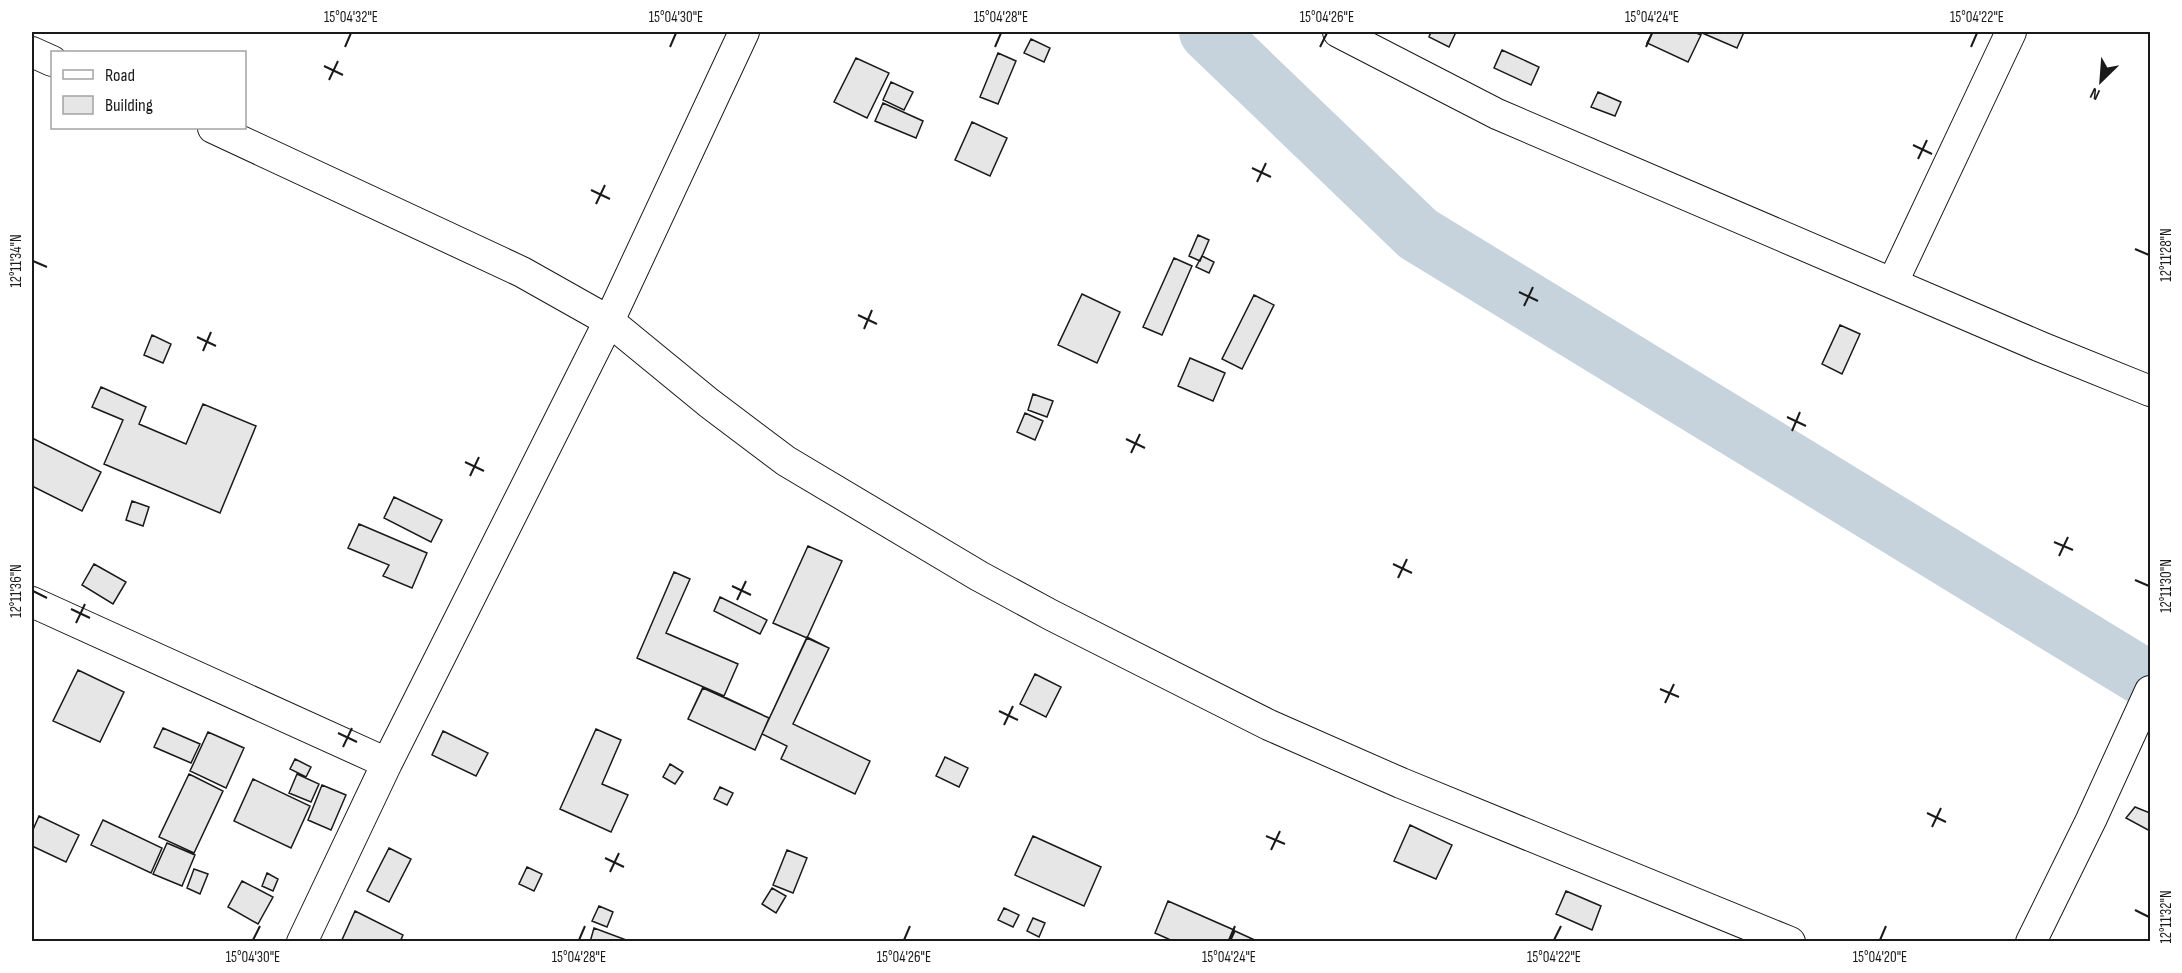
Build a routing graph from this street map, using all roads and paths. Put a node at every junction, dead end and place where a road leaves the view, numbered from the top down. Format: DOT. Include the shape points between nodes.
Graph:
graph roads {
  1 [pos="744,32"];
  2 [pos="1338,32"];
  3 [pos="2011,32"];
  4 [pos="32,52"];
  5 [pos="51,61"];
  6 [pos="215,129"];
  7 [pos="1893,282"];
  8 [pos="609,321"];
  9 [pos="2151,391"];
  10 [pos="32,602"];
  11 [pos="2151,691"];
  12 [pos="387,763"];
  13 [pos="303,942"];
  14 [pos="1790,942"];
  15 [pos="2031,942"];
  1 -- 8 [label="street"];
  2 -- 7 [label="street" via="1497,114"];
  3 -- 7 [label="street"];
  4 -- 5 [label="street"];
  6 -- 8 [label="street" via="522,272"];
  7 -- 9 [label="street"];
  8 -- 12 [label="street"];
  8 -- 14 [label="street" via="786,461 1051,615 1269,725"];
  10 -- 12 [label="street"];
  11 -- 15 [label="street"];
  12 -- 13 [label="street"];
}
